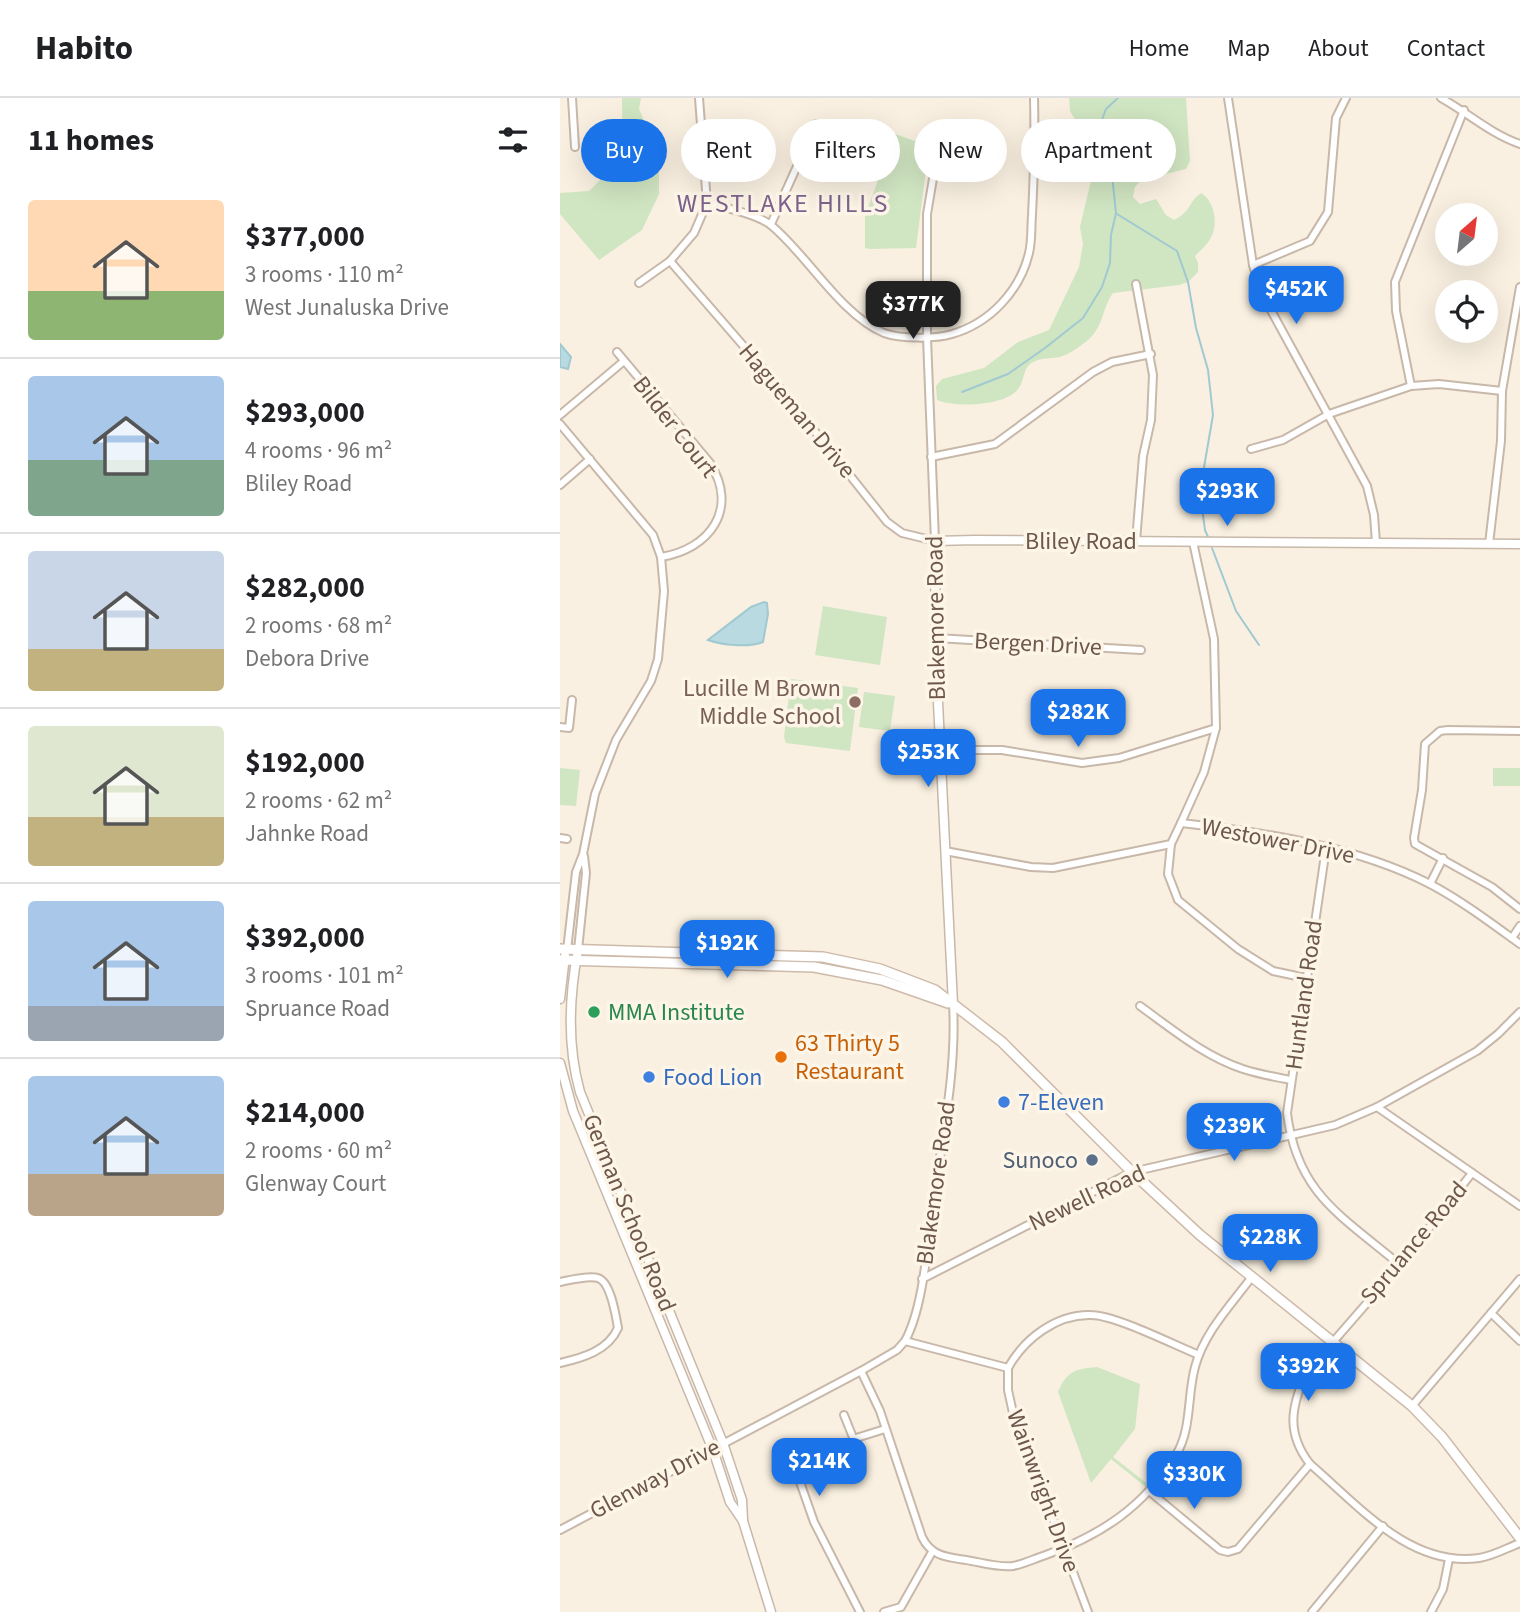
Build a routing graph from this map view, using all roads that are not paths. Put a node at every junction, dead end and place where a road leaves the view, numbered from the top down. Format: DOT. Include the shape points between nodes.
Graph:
graph roads {
  1 [pos="572,98"];
  2 [pos="699,98"];
  3 [pos="1034,98"];
  4 [pos="1228,98"];
  5 [pos="1346,98"];
  6 [pos="1441,98"];
  7 [pos="1464,110"];
  8 [pos="1520,144"];
  9 [pos="575,147"];
  10 [pos="790,182"];
  11 [pos="932,182"];
  12 [pos="707,203"];
  13 [pos="771,224"];
  14 [pos="670,261"];
  15 [pos="1253,265"];
  16 [pos="639,283"];
  17 [pos="1136,284"];
  18 [pos="1520,287"];
  19 [pos="927,338"];
  20 [pos="617,352"];
  21 [pos="1151,354"];
  22 [pos="624,361"];
  23 [pos="1410,386"];
  24 [pos="1502,391"];
  25 [pos="560,415"];
  26 [pos="1329,415"];
  27 [pos="560,424"];
  28 [pos="1251,449"];
  29 [pos="931,457"];
  30 [pos="590,459"];
  31 [pos="560,485"];
  32 [pos="935,541"];
  33 [pos="1136,541"];
  34 [pos="1193,542"];
  35 [pos="1376,543"];
  36 [pos="1489,544"];
  37 [pos="1520,544"];
  38 [pos="661,557"];
  39 [pos="936,638"];
  40 [pos="1141,650"];
  41 [pos="572,700"];
  42 [pos="560,727"];
  43 [pos="1216,727"];
  44 [pos="1520,731"];
  45 [pos="940,750"];
  46 [pos="1181,823"];
  47 [pos="1171,844"];
  48 [pos="1326,848"];
  49 [pos="945,851"];
  50 [pos="583,854"];
  51 [pos="1443,858"];
  52 [pos="1430,884"];
  53 [pos="1520,909"];
  54 [pos="1520,926"];
  55 [pos="1512,938"];
  56 [pos="1520,944"];
  57 [pos="563,949"];
  58 [pos="578,950"];
  59 [pos="562,961"];
  60 [pos="576,962"];
  61 [pos="1306,978"];
  62 [pos="560,999"];
  63 [pos="953,1004"];
  64 [pos="1140,1006"];
  65 [pos="1520,1012"];
  66 [pos="560,1063"];
  67 [pos="1291,1080"];
  68 [pos="1377,1107"];
  69 [pos="1290,1136"];
  70 [pos="1132,1172"];
  71 [pos="1472,1173"];
  72 [pos="1520,1206"];
  73 [pos="1400,1265"];
  74 [pos="1251,1278"];
  75 [pos="922,1279"];
  76 [pos="1520,1279"];
  77 [pos="560,1282"];
  78 [pos="1491,1312"];
  79 [pos="905,1341"];
  80 [pos="1520,1341"];
  81 [pos="1331,1342"];
  82 [pos="1199,1355"];
  83 [pos="560,1363"];
  84 [pos="1008,1368"];
  85 [pos="861,1371"];
  86 [pos="1412,1406"];
  87 [pos="844,1415"];
  88 [pos="885,1429"];
  89 [pos="853,1439"];
  90 [pos="723,1443"];
  91 [pos="713,1450"];
  92 [pos="1310,1464"];
  93 [pos="1149,1491"];
  94 [pos="743,1521"];
  95 [pos="1383,1526"];
  96 [pos="560,1530"];
  97 [pos="1520,1541"];
  98 [pos="1064,1549"];
  99 [pos="932,1552"];
  100 [pos="1449,1559"];
  101 [pos="771,1612"];
  102 [pos="860,1612"];
  103 [pos="884,1612"];
  104 [pos="1088,1612"];
  105 [pos="1312,1612"];
  106 [pos="1431,1612"];
  1 -- 9 [label="street"];
  2 -- 12 [label="street"];
  3 -- 19 [label="street" via="1030,252 1018,281 999,307 968,330"];
  4 -- 15 [label="street"];
  5 -- 15 [label="street" via="1336,118 1328,212 1310,241"];
  6 -- 7 [label="street"];
  7 -- 8 [label="street"];
  7 -- 23 [label="street" via="1395,282"];
  10 -- 13 [label="street"];
  11 -- 19 [label="street, Blakemore Road" via="927,214"];
  12 -- 13 [label="street"];
  12 -- 14 [label="street" via="694,233"];
  13 -- 19 [label="street" via="861,318 885,333"];
  14 -- 16 [label="street"];
  14 -- 32 [label="street, Hagueman Drive" via="786,395 887,522 902,533"];
  15 -- 26 [label="street" via="1261,292"];
  17 -- 21 [label="street"];
  18 -- 24 [label="street"];
  19 -- 29 [label="street, Blakemore Road"];
  20 -- 22 [label="street, Bilder Court"];
  21 -- 29 [label="street" via="1112,362 1093,372 995,444"];
  21 -- 33 [label="street" via="1151,420 1143,456"];
  22 -- 25 [label="street"];
  22 -- 38 [label="street, Bilder Court" via="710,463 720,485 719,514 706,537 686,551"];
  23 -- 24 [label="street" via="1439,384"];
  23 -- 26 [label="street"];
  24 -- 36 [label="street"];
  26 -- 28 [label="street" via="1283,440"];
  26 -- 35 [label="street" via="1367,486"];
  27 -- 30 [label="street, German School Road"];
  29 -- 32 [label="street, Blakemore Road"];
  30 -- 31 [label="street"];
  30 -- 38 [label="street, German School Road" via="653,535"];
  32 -- 33 [label="street, Bliley Road"];
  32 -- 39 [label="street, Blakemore Road"];
  33 -- 34 [label="street, Bliley Road"];
  34 -- 35 [label="street, Bliley Road"];
  34 -- 43 [label="street" via="1214,639"];
  35 -- 36 [label="street, Bliley Road"];
  36 -- 37 [label="street, Bliley Road"];
  38 -- 50 [label="street, German School Road" via="664,600 658,659 602,774"];
  39 -- 40 [label="street, Bergen Drive"];
  39 -- 45 [label="street, Blakemore Road"];
  41 -- 42 [label="street" via="569,728"];
  43 -- 45 [label="street" via="1119,758 1082,763 1002,750"];
  43 -- 46 [label="street" via="1204,772"];
  44 -- 51 [label="street" via="1448,730 1429,738 1423,751 1415,844"];
  45 -- 49 [label="street, Blakemore Road"];
  46 -- 47 [label="street, Westower Drive"];
  46 -- 48 [label="street, Westower Drive"];
  47 -- 49 [label="street, Westower Drive" via="1042,868"];
  47 -- 61 [label="street" via="1168,874 1178,900 1273,971"];
  48 -- 52 [label="street, Westower Drive" via="1374,859"];
  48 -- 61 [label="street, Huntland Road"];
  49 -- 63 [label="street, Blakemore Road"];
  50 -- 57 [label="street, German School Road"];
  50 -- 58 [label="street, German School Road" via="586,873"];
  51 -- 52 [label="street"];
  51 -- 53 [label="street"];
  52 -- 55 [label="street, Westower Drive"];
  54 -- 55 [label="street"];
  55 -- 56 [label="street, Westower Drive"];
  57 -- 58 [label="main road"];
  57 -- 59 [label="street, German School Road"];
  58 -- 60 [label="street, German School Road"];
  58 -- 63 [label="main road" via="836,959 903,976"];
  59 -- 60 [label="main road"];
  59 -- 62 [label="street, German School Road"];
  60 -- 63 [label="main road" via="825,969 886,981"];
  60 -- 90 [label="street, German School Road" via="570,1035 580,1092"];
  61 -- 67 [label="street, Huntland Road"];
  63 -- 70 [label="main road" via="1002,1042"];
  63 -- 75 [label="street, Blakemore Road" via="949,1087"];
  64 -- 67 [label="street" via="1215,1057"];
  65 -- 68 [label="street, Newell Road" via="1478,1051"];
  66 -- 91 [label="street, German School Road" via="573,1111"];
  67 -- 69 [label="street, Huntland Road"];
  68 -- 69 [label="street, Newell Road" via="1335,1125"];
  68 -- 71 [label="street"];
  69 -- 70 [label="street, Newell Road"];
  69 -- 73 [label="street, Huntland Road" via="1301,1169 1320,1197"];
  70 -- 74 [label="main road"];
  70 -- 75 [label="street, Newell Road"];
  71 -- 72 [label="street"];
  71 -- 73 [label="street, Spruance Road"];
  73 -- 81 [label="street, Spruance Road"];
  74 -- 81 [label="main road"];
  74 -- 82 [label="street"];
  75 -- 79 [label="street, Blakemore Road" via="912,1329"];
  76 -- 78 [label="street"];
  77 -- 83 [label="street" via="597,1277 604,1282 618,1328 610,1342 580,1359"];
  78 -- 80 [label="street"];
  78 -- 86 [label="street"];
  79 -- 84 [label="street"];
  79 -- 85 [label="street, Glenway Drive"];
  81 -- 86 [label="main road"];
  81 -- 92 [label="street, Spruance Road" via="1306,1373 1292,1415 1301,1452"];
  82 -- 84 [label="street" via="1093,1315 1073,1317 1033,1336"];
  82 -- 93 [label="street" via="1182,1441"];
  84 -- 98 [label="street, Wainwright Drive" via="1013,1413"];
  85 -- 88 [label="street"];
  85 -- 90 [label="street, Glenway Drive"];
  86 -- 97 [label="main road"];
  87 -- 89 [label="street"];
  88 -- 89 [label="street"];
  88 -- 99 [label="street" via="922,1537"];
  89 -- 102 [label="street" via="856,1446 800,1482 814,1522"];
  90 -- 91 [label="street, Glenway Drive"];
  90 -- 94 [label="street, German School Road" via="742,1500"];
  91 -- 94 [label="street, German School Road" via="730,1502"];
  91 -- 96 [label="street, Glenway Drive"];
  92 -- 93 [label="street" via="1238,1549 1228,1552"];
  92 -- 95 [label="street, Spruance Road"];
  93 -- 98 [label="street" via="1106,1528"];
  94 -- 101 [label="street, German School Road"];
  95 -- 100 [label="street, Spruance Road" via="1407,1544"];
  95 -- 105 [label="street"];
  97 -- 100 [label="street, Spruance Road" via="1481,1558"];
  98 -- 99 [label="street" via="1010,1566"];
  98 -- 104 [label="street, Wainwright Drive"];
  99 -- 103 [label="street" via="901,1607"];
  100 -- 106 [label="street" via="1443,1589"];
}
